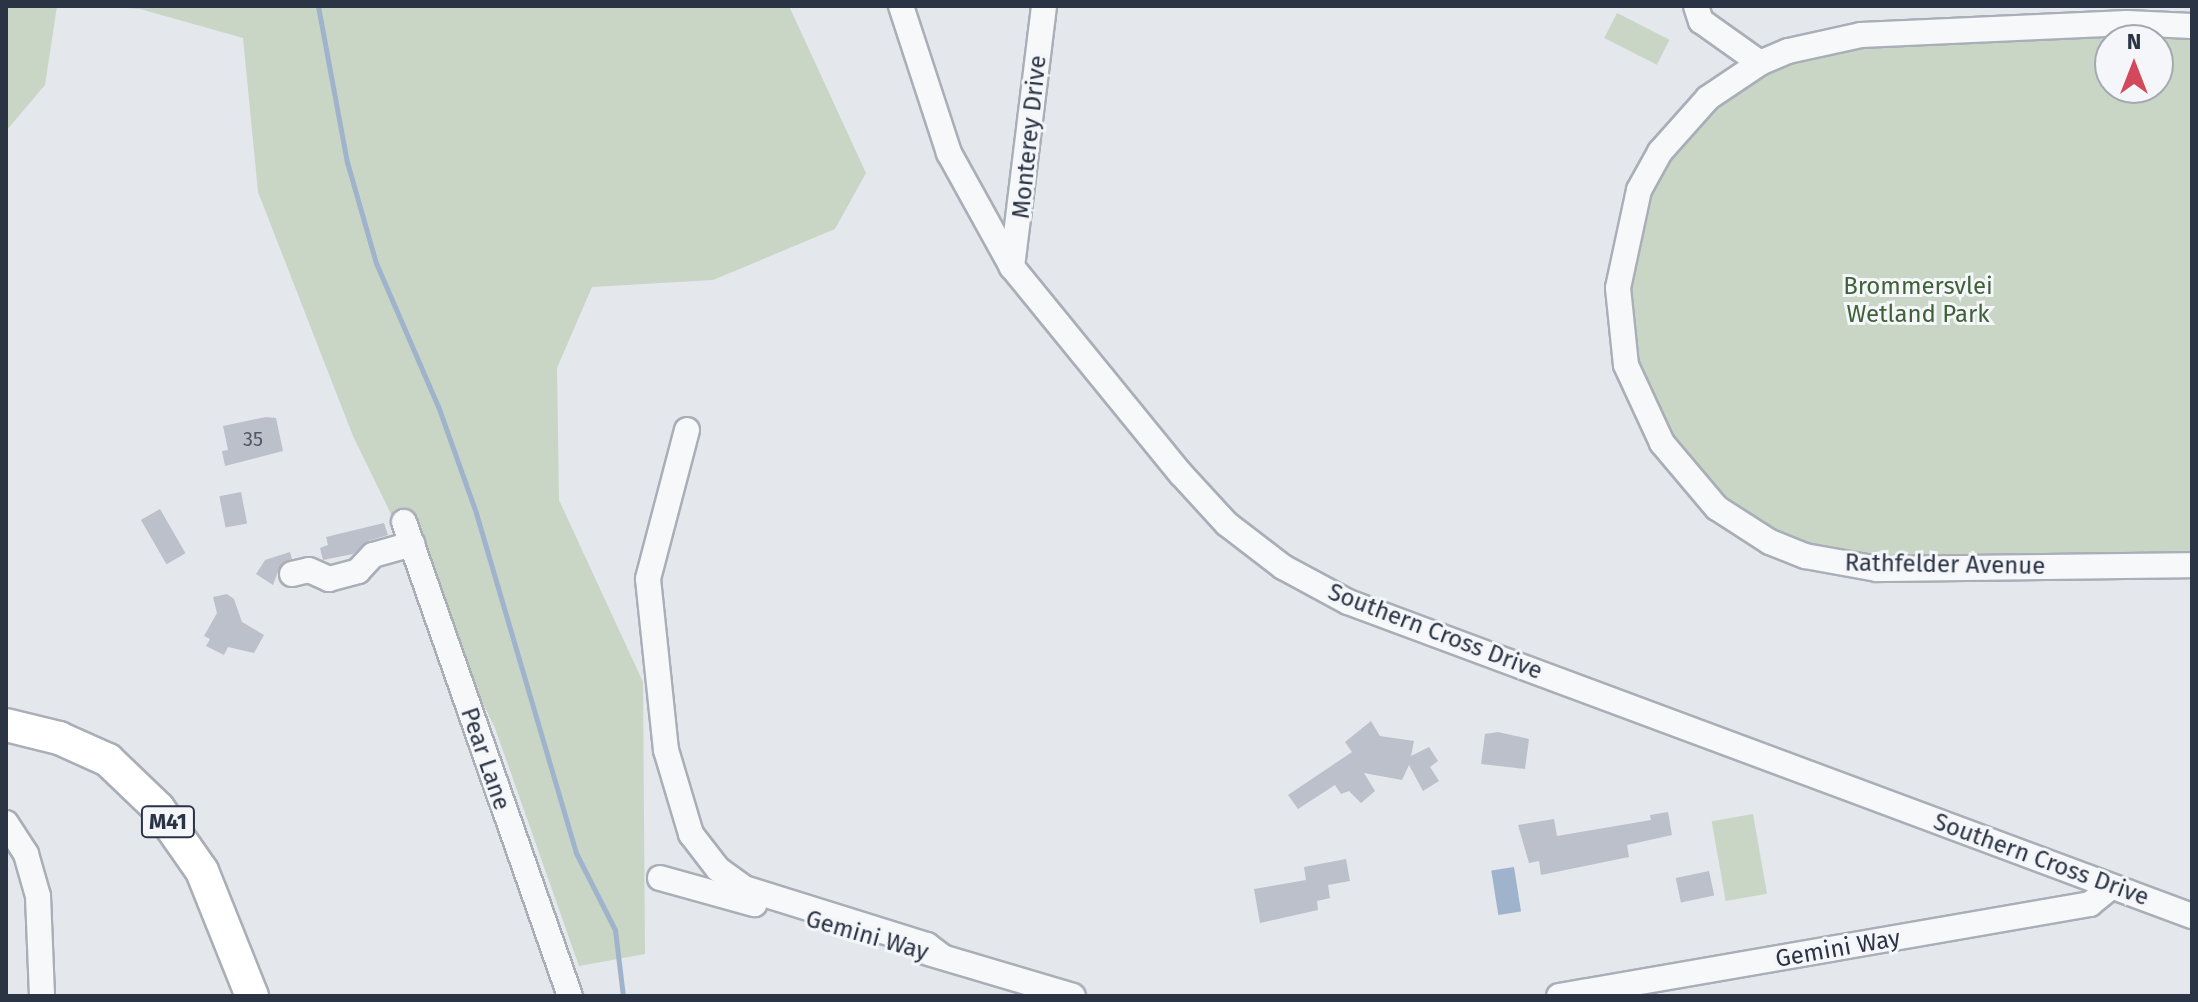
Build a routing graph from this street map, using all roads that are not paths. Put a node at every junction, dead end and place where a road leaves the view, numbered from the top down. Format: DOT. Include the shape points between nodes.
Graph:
graph roads {
  1 [pos="901,6"];
  2 [pos="1044,6"];
  3 [pos="1696,6"];
  4 [pos="2192,26"];
  5 [pos="1760,63"];
  6 [pos="1012,267"];
  7 [pos="687,430"];
  8 [pos="2192,565"];
  9 [pos="292,574"];
  10 [pos="6,725"];
  11 [pos="6,823"];
  12 [pos="660,878"];
  13 [pos="2111,887"];
  14 [pos="2192,916"];
  15 [pos="943,957"];
  16 [pos="42,996"];
  17 [pos="252,996"];
  18 [pos="570,996"];
  19 [pos="1073,996"];
  20 [pos="1559,996"];
  1 -- 6 [label="street, Southern Cross Drive" via="949,153"];
  2 -- 6 [label="street, Monterey Drive"];
  3 -- 5 [label="street" via="1701,21"];
  4 -- 5 [label="street, Rathfelder Avenue" via="2127,23 1861,35 1788,51"];
  5 -- 8 [label="street, Rathfelder Avenue" via="1708,98 1660,152 1639,190 1622,256 1618,288 1626,365 1662,443 1696,489 1770,542 1838,564 1877,569"];
  6 -- 13 [label="street, Southern Cross Drive" via="1227,524 1310,582 1348,602"];
  7 -- 15 [label="street" via="648,579 666,750 691,834 718,869 744,888 927,945"];
  9 -- 18 [label="street, Pear Lane" via="309,570 329,579 358,571 371,556 408,533"];
  10 -- 17 [label="main road, M41" via="59,738 108,760 158,808 202,871"];
  11 -- 16 [label="street" via="26,854 38,896"];
  12 -- 15 [label="street, Gemini Way"];
  13 -- 14 [label="street, Southern Cross Drive"];
  13 -- 20 [label="street, Gemini Way" via="2090,904"];
  15 -- 19 [label="street, Gemini Way"];
}
